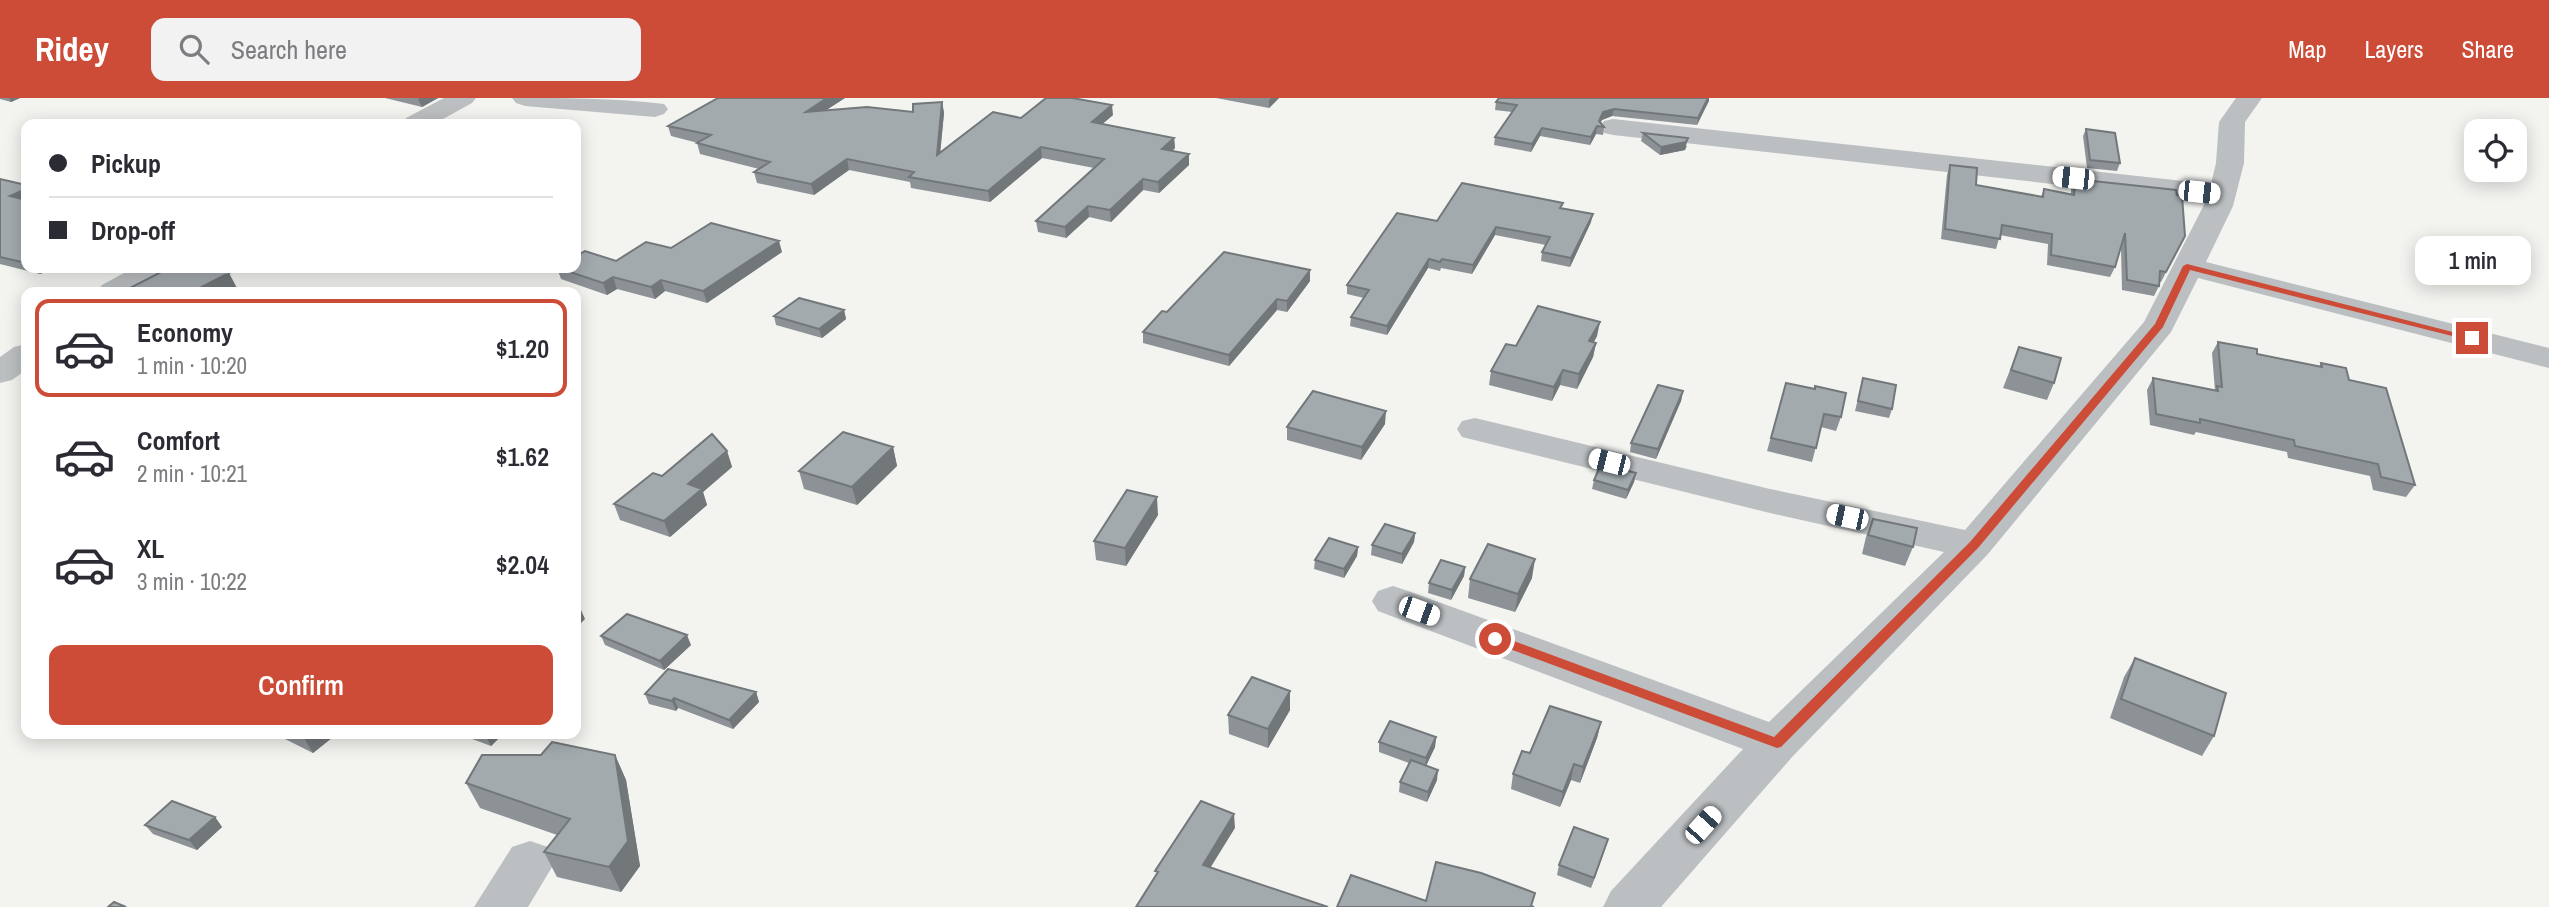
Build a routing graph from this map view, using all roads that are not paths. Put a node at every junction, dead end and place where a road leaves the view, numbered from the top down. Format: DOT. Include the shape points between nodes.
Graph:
graph roads {
  1 [pos="463,98"];
  2 [pos="525,98"];
  3 [pos="2249,98"];
  4 [pos="655,109"];
  5 [pos="424,119"];
  6 [pos="1613,127"];
  7 [pos="2222,194"];
  8 [pos="2187,266"];
  9 [pos="146,273"];
  10 [pos="122,287"];
  11 [pos="21,358"];
  12 [pos="2549,358"];
  13 [pos="0,373"];
  14 [pos="1475,429"];
  15 [pos="1974,545"];
  16 [pos="1393,601"];
  17 [pos="1777,743"];
  18 [pos="530,862"];
  19 [pos="499,907"];
  20 [pos="1629,907"];
  1 -- 5 [label="street"];
  2 -- 4 [label="street"];
  3 -- 7 [label="street" via="2232,122 2230,163"];
  6 -- 7 [label="street"];
  7 -- 8 [label="street"];
  8 -- 12 [label="street"];
  8 -- 15 [label="street" via="2159,325"];
  9 -- 10 [label="street"];
  11 -- 13 [label="street"];
  14 -- 15 [label="street"];
  15 -- 17 [label="street"];
  16 -- 17 [label="street"];
  17 -- 20 [label="street"];
  18 -- 19 [label="street"];
}
